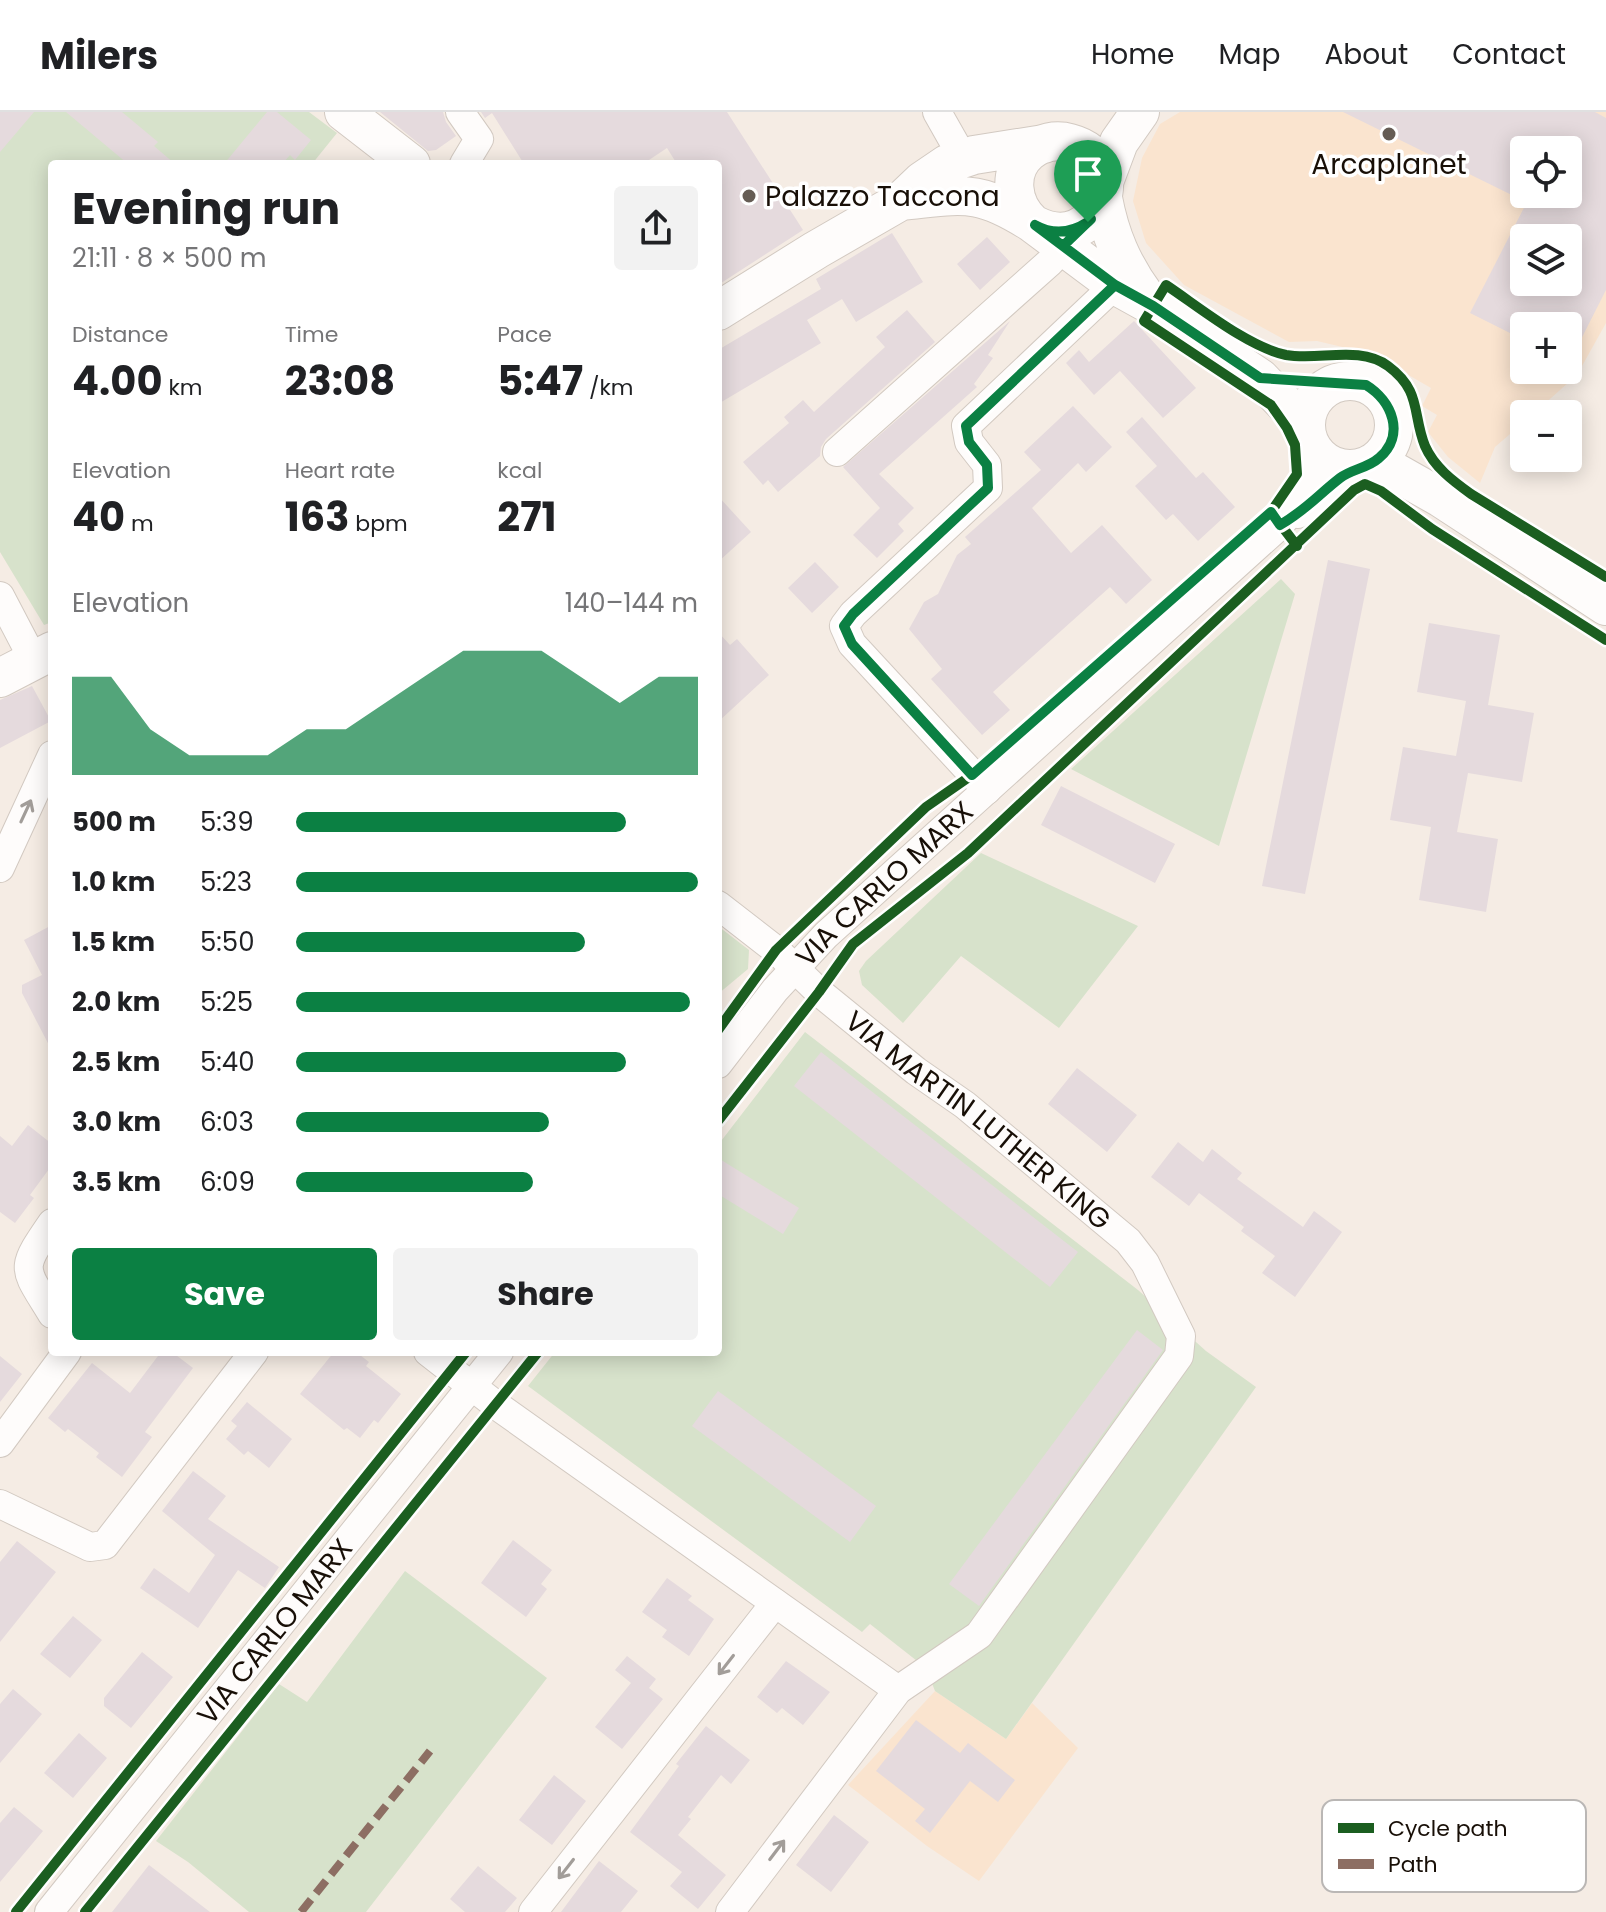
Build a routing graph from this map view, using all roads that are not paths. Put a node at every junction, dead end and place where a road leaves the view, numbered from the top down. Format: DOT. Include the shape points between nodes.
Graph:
graph roads {
  1 [pos="344,112"];
  2 [pos="460,112"];
  3 [pos="937,112"];
  4 [pos="1082,112"];
  5 [pos="1140,112"];
  6 [pos="1046,143"];
  7 [pos="963,158"];
  8 [pos="406,160"];
  9 [pos="466,160"];
  10 [pos="1099,200"];
  11 [pos="901,201"];
  12 [pos="1043,231"];
  13 [pos="1115,285"];
  14 [pos="1153,306"];
  15 [pos="722,309"];
  16 [pos="1260,378"];
  17 [pos="1341,382"];
  18 [pos="1393,434"];
  19 [pos="1309,436"];
  20 [pos="837,452"];
  21 [pos="1362,467"];
  22 [pos="1441,498"];
  23 [pos="1280,525"];
  24 [pos="0,596"];
  25 [pos="1606,606"];
  26 [pos="43,656"];
  27 [pos="0,678"];
  28 [pos="48,764"];
  29 [pos="987,790"];
  30 [pos="0,868"];
  31 [pos="722,908"];
  32 [pos="794,969"];
  33 [pos="722,1059"];
  34 [pos="48,1229"];
  35 [pos="48,1307"];
  36 [pos="64,1356"];
  37 [pos="251,1356"];
  38 [pos="433,1356"];
  39 [pos="496,1356"];
  40 [pos="473,1386"];
  41 [pos="0,1443"];
  42 [pos="0,1504"];
  43 [pos="775,1603"];
  44 [pos="898,1690"];
  45 [pos="49,1912"];
  46 [pos="533,1912"];
  47 [pos="730,1912"];
  1 -- 8 [label="street"];
  2 -- 9 [label="street" via="479,139"];
  3 -- 7 [label="street"];
  4 -- 6 [label="street"];
  5 -- 10 [label="street" via="1119,142"];
  6 -- 7 [label="street"];
  6 -- 10 [label="street" via="1066,142 1095,159"];
  6 -- 12 [label="street" via="1026,155 1014,181 1017,203"];
  7 -- 11 [label="street" via="936,171"];
  10 -- 12 [label="street" via="1078,228"];
  10 -- 14 [label="street" via="1123,263"];
  11 -- 12 [label="street" via="975,196 995,201"];
  11 -- 15 [label="street"];
  12 -- 13 [label="street"];
  12 -- 20 [label="street" via="1050,262"];
  13 -- 14 [label="street"];
  13 -- 29 [label="street" via="966,426 969,442 987,465 988,488 844,626 852,644"];
  14 -- 16 [label="street"];
  16 -- 17 [label="street"];
  16 -- 19 [label="street"];
  17 -- 18 [label="street" via="1366,385 1379,393 1388,404"];
  17 -- 19 [label="street" via="1315,397 1308,411"];
  18 -- 21 [label="street" via="1377,460"];
  18 -- 22 [label="street" via="1414,469"];
  19 -- 21 [label="street" via="1326,462 1340,468"];
  19 -- 23 [label="street, VIA CARLO MARX" via="1308,484"];
  21 -- 22 [label="street" via="1388,468"];
  21 -- 23 [label="street, VIA CARLO MARX"];
  22 -- 25 [label="street"];
  23 -- 29 [label="street, VIA CARLO MARX"];
  24 -- 26 [label="street"];
  26 -- 27 [label="street"];
  30 -- 28 [label="street, one-way"];
  29 -- 32 [label="street, VIA CARLO MARX"];
  31 -- 32 [label="street, VIA MARTIN LUTHER KING"];
  32 -- 33 [label="street, VIA CARLO MARX"];
  32 -- 44 [label="street, VIA MARTIN LUTHER KING" via="1128,1241 1145,1263 1181,1336 1179,1356 979,1635"];
  34 -- 35 [label="street" via="27,1265"];
  36 -- 41 [label="street"];
  37 -- 42 [label="street" via="105,1545 90,1547"];
  38 -- 40 [label="street"];
  39 -- 40 [label="street, VIA CARLO MARX"];
  40 -- 43 [label="street"];
  40 -- 45 [label="street, VIA CARLO MARX"];
  43 -- 44 [label="street"];
  43 -- 46 [label="street, one-way"];
  47 -- 44 [label="street, VIA MARTIN LUTHER KING, one-way"];
}
